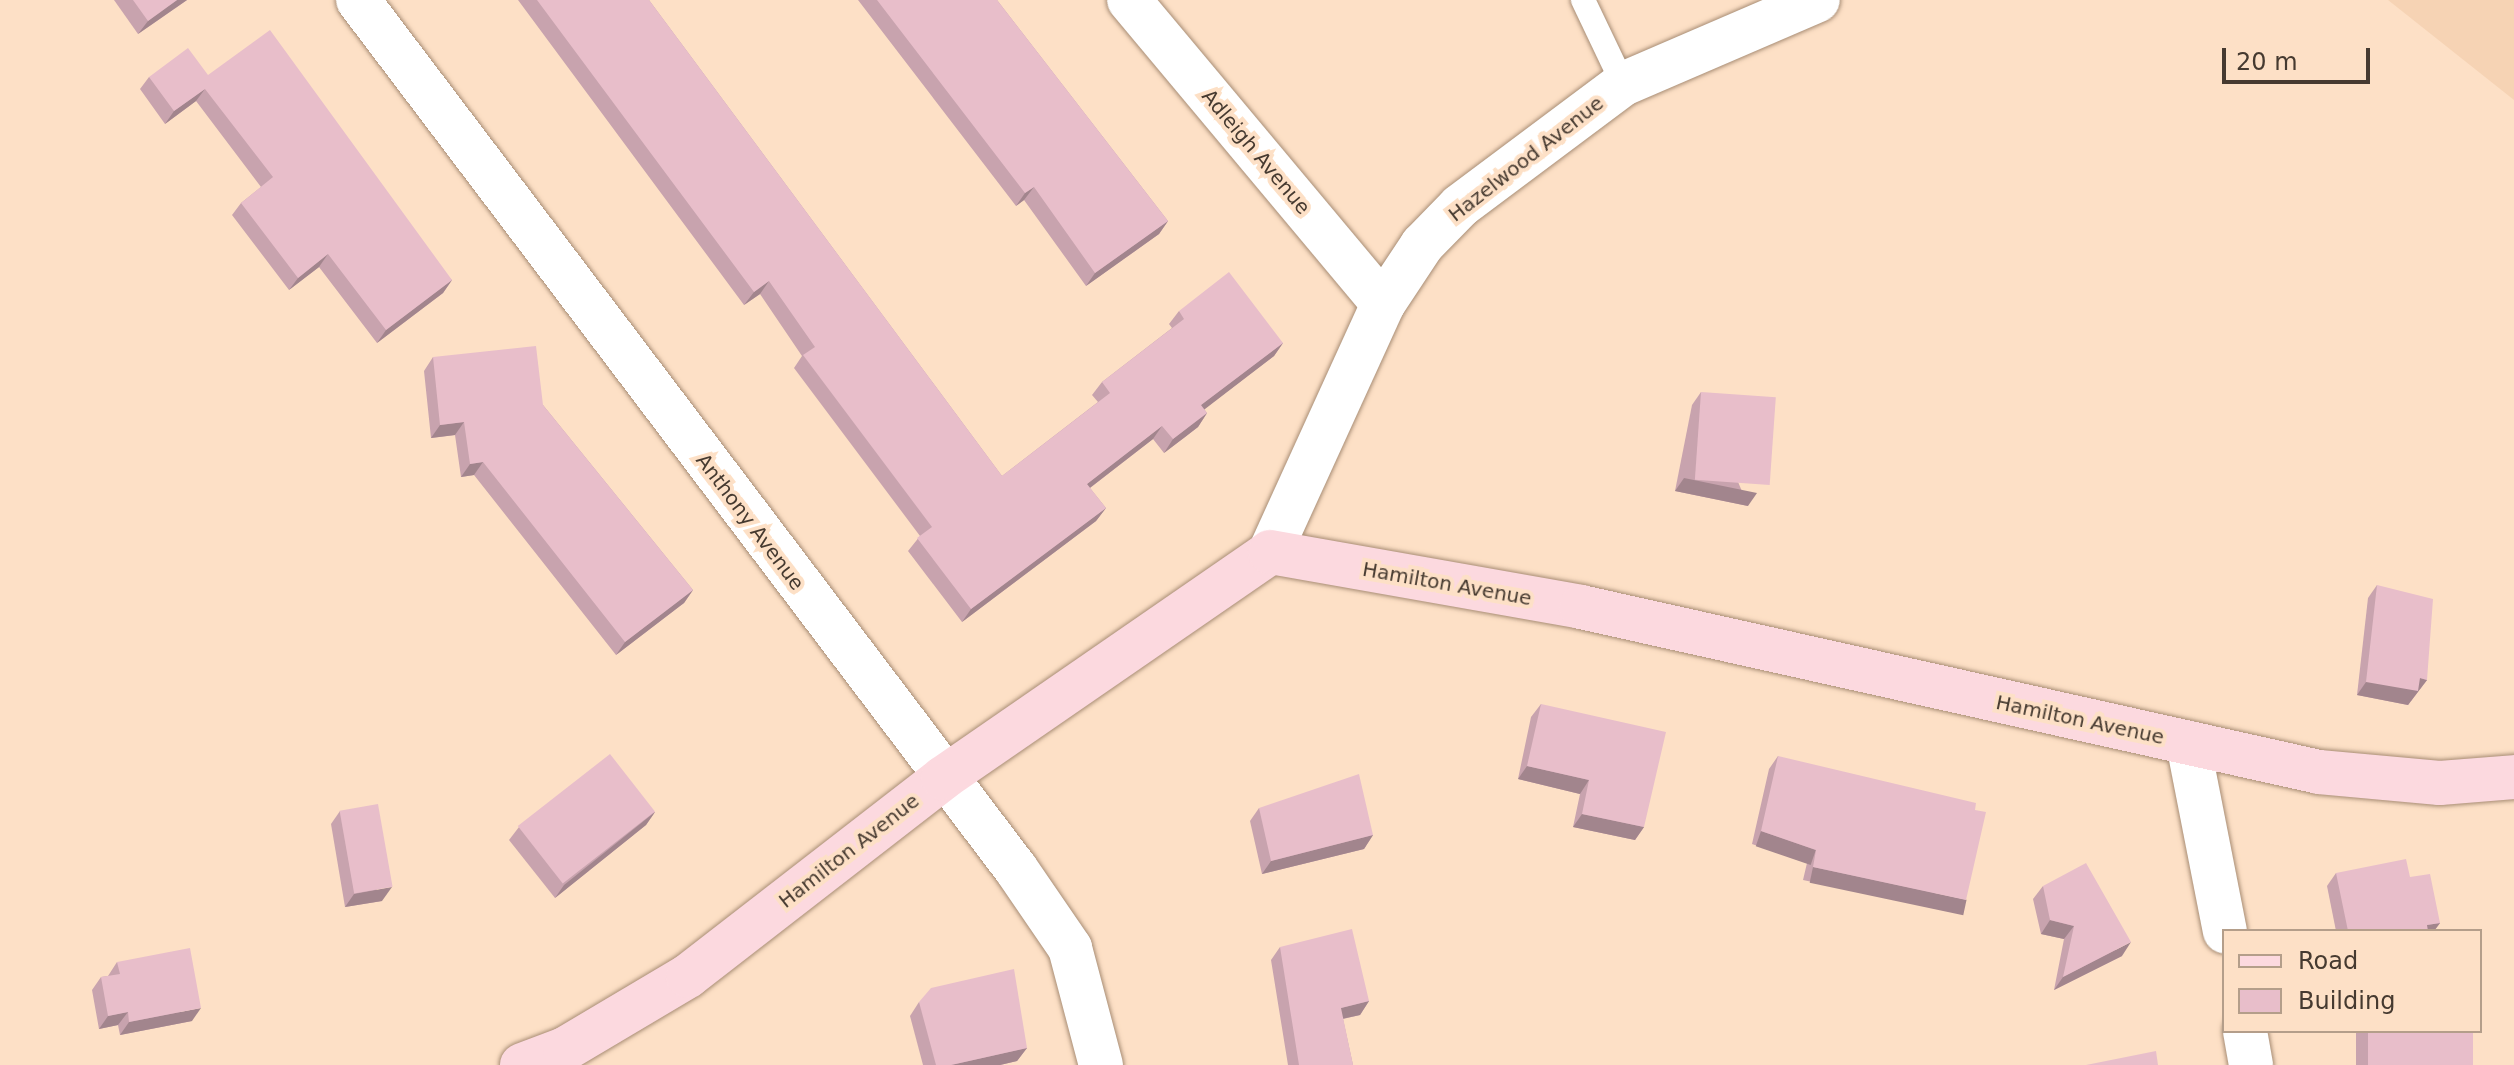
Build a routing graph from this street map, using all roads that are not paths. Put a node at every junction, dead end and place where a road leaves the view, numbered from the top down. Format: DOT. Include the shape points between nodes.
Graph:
graph roads {
  1 [pos="358,0"];
  2 [pos="1129,0"];
  3 [pos="1583,0"];
  4 [pos="1818,0"];
  5 [pos="1623,84"];
  6 [pos="1383,304"];
  7 [pos="1270,552"];
  8 [pos="2188,743"];
  9 [pos="2514,777"];
  10 [pos="943,778"];
  11 [pos="2225,929"];
  12 [pos="2245,1033"];
  13 [pos="522,1065"];
  14 [pos="1101,1065"];
  15 [pos="2251,1065"];
  1 -- 10 [label="street, Anthony Avenue"];
  2 -- 6 [label="street, Adleigh Avenue"];
  3 -- 5 [label="lane"];
  4 -- 5 [label="street, Hazelwood Avenue"];
  5 -- 6 [label="street, Hazelwood Avenue" via="1460,206 1422,245"];
  6 -- 7 [label="street, Hazelwood Avenue"];
  7 -- 8 [label="street, Hamilton Avenue" via="1581,607"];
  7 -- 10 [label="street, Hamilton Avenue"];
  8 -- 9 [label="street, Hamilton Avenue" via="2383,780"];
  8 -- 11 [label="street"];
  10 -- 13 [label="street, Hamilton Avenue" via="688,976 565,1049"];
  10 -- 14 [label="street, Anthony Avenue" via="1070,948"];
  12 -- 15 [label="street"];
}
